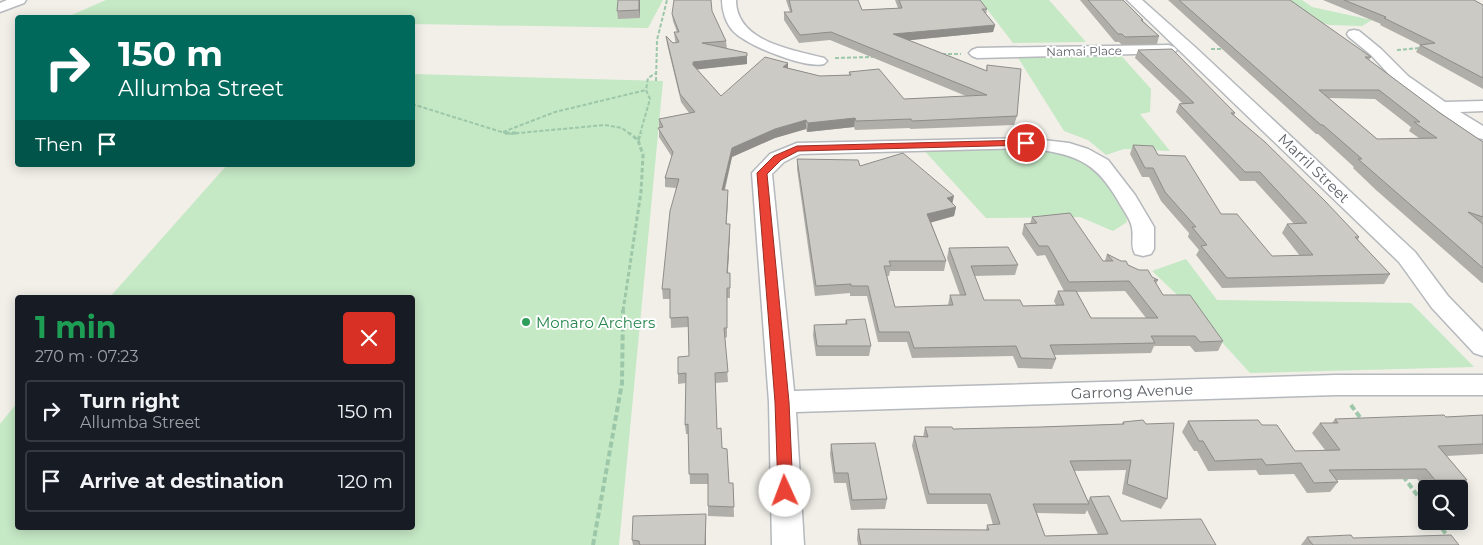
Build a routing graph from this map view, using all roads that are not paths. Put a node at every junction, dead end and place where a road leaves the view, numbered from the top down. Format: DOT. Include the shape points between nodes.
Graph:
graph roads {
  1 [pos="19,0"];
  2 [pos="729,0"];
  3 [pos="1134,0"];
  4 [pos="0,8"];
  5 [pos="1354,34"];
  6 [pos="1190,50"];
  7 [pos="977,53"];
  8 [pos="819,61"];
  9 [pos="1483,106"];
  10 [pos="1441,107"];
  11 [pos="1483,134"];
  12 [pos="1143,249"];
  13 [pos="1483,347"];
  14 [pos="1483,385"];
  15 [pos="782,402"];
  16 [pos="788,545"];
  1 -- 4 [label="street"];
  2 -- 8 [label="street" via="732,16 743,32 797,57"];
  3 -- 6 [label="street, Marril Street"];
  5 -- 10 [label="street" via="1402,79"];
  6 -- 7 [label="street, Namai Place"];
  6 -- 13 [label="street, Marril Street" via="1407,258 1440,302"];
  9 -- 10 [label="street"];
  10 -- 11 [label="street"];
  12 -- 15 [label="street" via="1143,226 1125,194 1101,164 1063,147 1026,143 797,148 777,158 762,173"];
  14 -- 15 [label="street, Garrong Avenue" via="1336,385"];
  15 -- 16 [label="street"];
}
